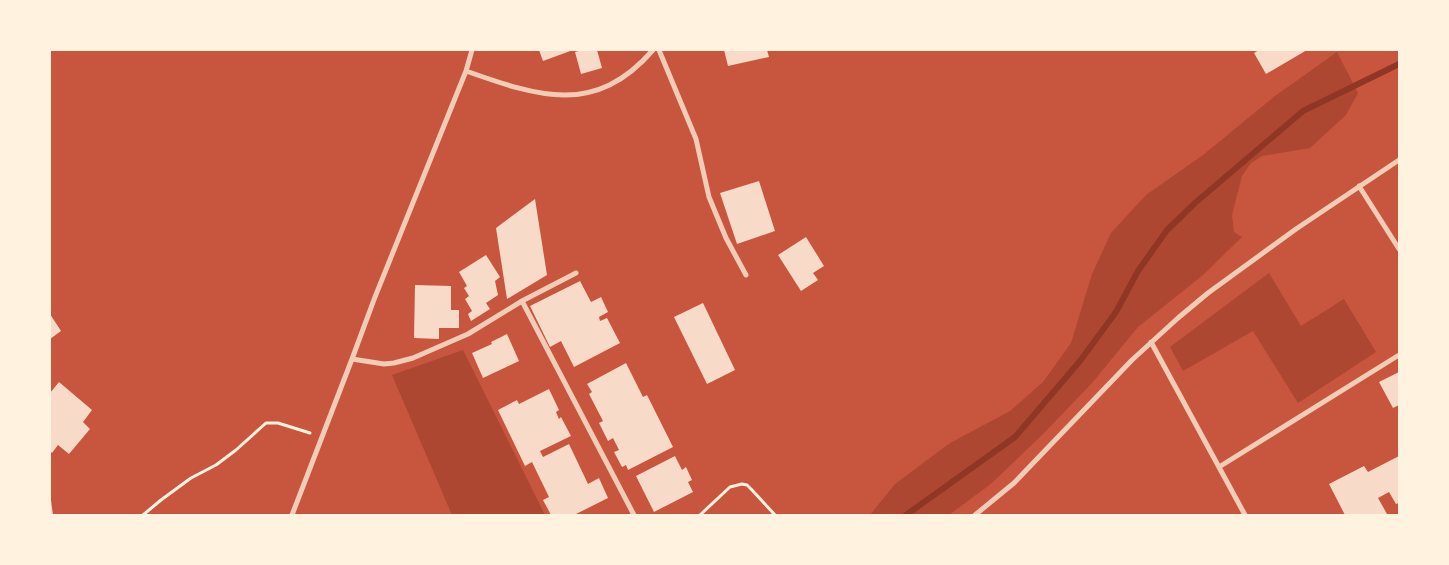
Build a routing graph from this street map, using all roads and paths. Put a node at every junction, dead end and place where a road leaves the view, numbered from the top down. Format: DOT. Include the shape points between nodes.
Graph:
graph roads {
  1 [pos="472,50"];
  2 [pos="653,50"];
  3 [pos="659,50"];
  4 [pos="466,71"];
  5 [pos="1399,160"];
  6 [pos="1359,186"];
  7 [pos="1399,249"];
  8 [pos="576,273"];
  9 [pos="746,275"];
  10 [pos="522,301"];
  11 [pos="1151,342"];
  12 [pos="1399,355"];
  13 [pos="352,360"];
  14 [pos="322,437"];
  15 [pos="1219,467"];
  16 [pos="979,514"];
  17 [pos="143,515"];
  18 [pos="292,515"];
  19 [pos="634,515"];
  20 [pos="700,515"];
  21 [pos="776,515"];
  22 [pos="1245,515"];
  1 -- 4 [label="street"];
  2 -- 4 [label="street" via="609,84 570,96 528,92"];
  3 -- 9 [label="street" via="696,139 709,197"];
  4 -- 13 [label="street"];
  5 -- 6 [label="street"];
  6 -- 7 [label="street"];
  6 -- 11 [label="street" via="1232,275"];
  8 -- 10 [label="street"];
  10 -- 13 [label="street" via="468,334 413,358 384,364"];
  10 -- 19 [label="street"];
  11 -- 15 [label="street"];
  11 -- 16 [label="street" via="1014,483"];
  12 -- 15 [label="street"];
  13 -- 14 [label="street"];
  14 -- 17 [label="path" via="278,423 266,423 216,465 191,478"];
  14 -- 18 [label="street"];
  15 -- 22 [label="street"];
  20 -- 21 [label="path" via="730,487 742,484 747,485"];
}
